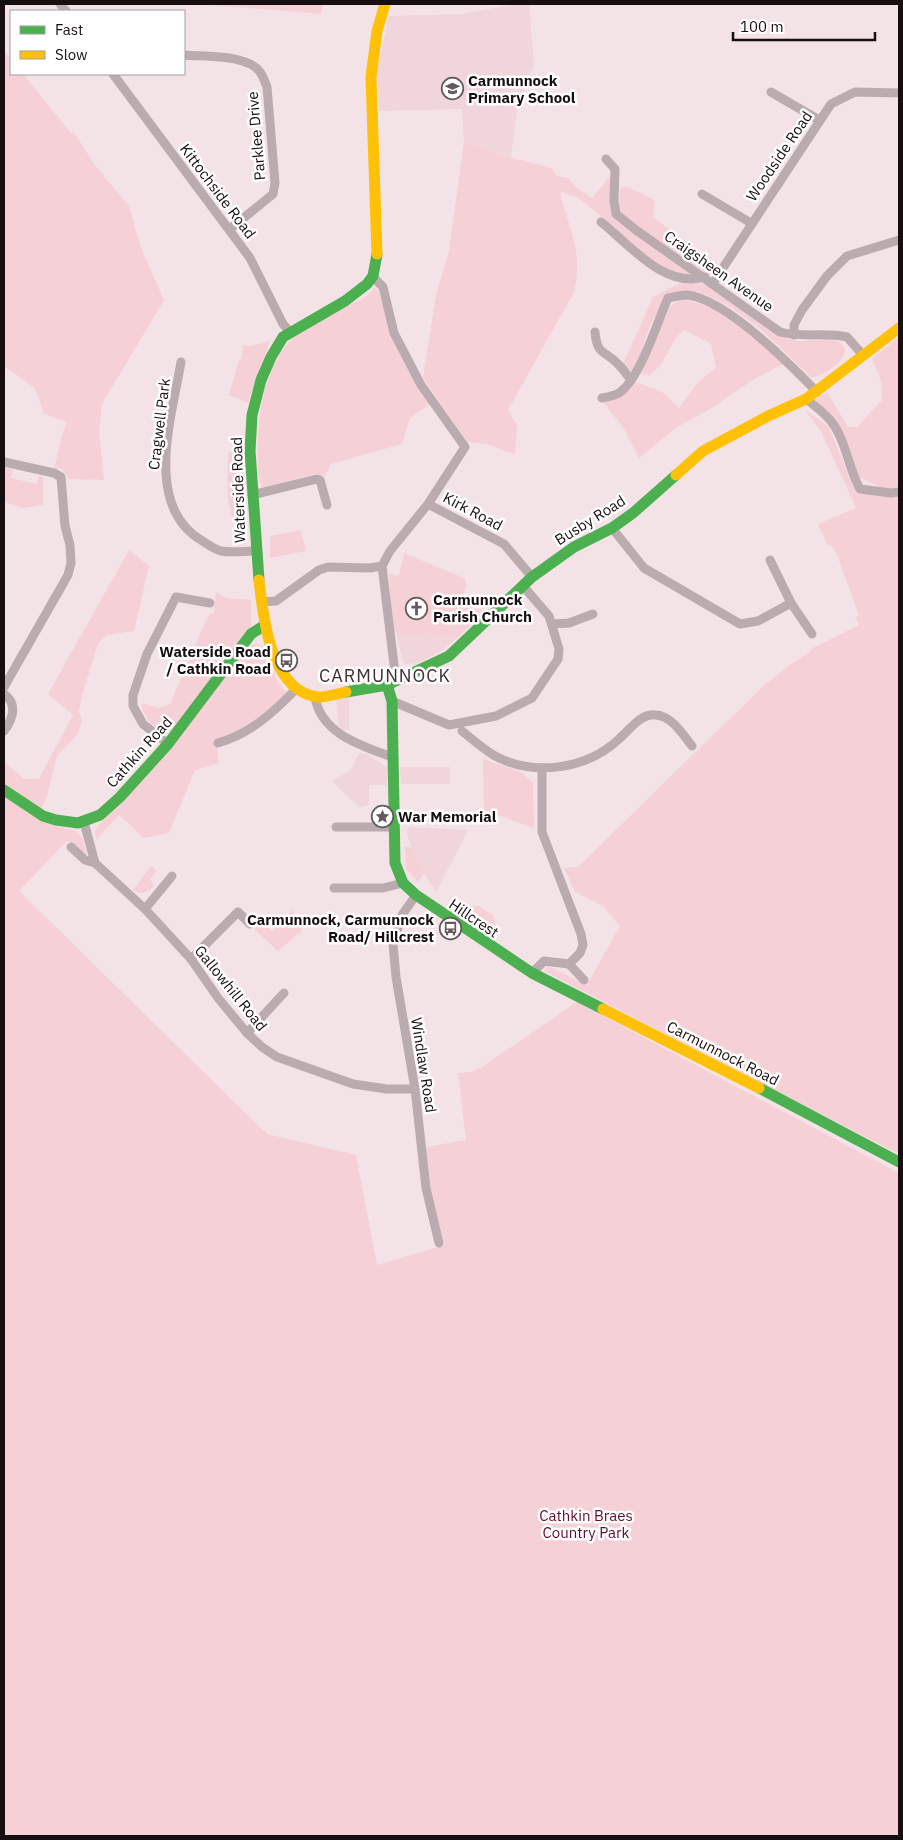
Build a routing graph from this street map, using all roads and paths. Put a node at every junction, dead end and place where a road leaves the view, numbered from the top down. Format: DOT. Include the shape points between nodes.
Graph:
graph roads {
  1 [pos="385,4"];
  2 [pos="185,55"];
  3 [pos="114,75"];
  4 [pos="771,92"];
  5 [pos="899,93"];
  6 [pos="819,120"];
  7 [pos="606,159"];
  8 [pos="702,194"];
  9 [pos="601,222"];
  10 [pos="751,223"];
  11 [pos="230,229"];
  12 [pos="899,240"];
  13 [pos="372,276"];
  14 [pos="705,277"];
  15 [pos="713,283"];
  16 [pos="899,328"];
  17 [pos="290,332"];
  18 [pos="595,332"];
  19 [pos="794,335"];
  20 [pos="863,355"];
  21 [pos="181,362"];
  22 [pos="631,380"];
  23 [pos="817,392"];
  24 [pos="602,398"];
  25 [pos="806,399"];
  26 [pos="4,462"];
  27 [pos="899,492"];
  28 [pos="252,495"];
  29 [pos="428,504"];
  30 [pos="327,505"];
  31 [pos="612,528"];
  32 [pos="256,551"];
  33 [pos="770,560"];
  34 [pos="382,566"];
  35 [pos="532,577"];
  36 [pos="523,586"];
  37 [pos="261,602"];
  38 [pos="210,603"];
  39 [pos="791,603"];
  40 [pos="593,614"];
  41 [pos="553,624"];
  42 [pos="265,625"];
  43 [pos="812,634"];
  44 [pos="391,683"];
  45 [pos="4,687"];
  46 [pos="296,689"];
  47 [pos="4,694"];
  48 [pos="315,697"];
  49 [pos="392,701"];
  50 [pos="4,731"];
  51 [pos="462,731"];
  52 [pos="691,740"];
  53 [pos="218,743"];
  54 [pos="168,744"];
  55 [pos="392,757"];
  56 [pos="542,768"];
  57 [pos="4,790"];
  58 [pos="84,822"];
  59 [pos="336,827"];
  60 [pos="393,827"];
  61 [pos="71,847"];
  62 [pos="95,863"];
  63 [pos="172,876"];
  64 [pos="403,883"];
  65 [pos="334,888"];
  66 [pos="416,895"];
  67 [pos="145,909"];
  68 [pos="250,924"];
  69 [pos="191,958"];
  70 [pos="569,964"];
  71 [pos="532,973"];
  72 [pos="584,980"];
  73 [pos="284,993"];
  74 [pos="247,1033"];
  75 [pos="415,1089"];
  76 [pos="899,1162"];
  77 [pos="439,1243"];
  1 -- 13 [label="street" via="374,49 372,77 378,249"];
  2 -- 11 [label="street, Parklee Drive" via="243,60 261,72 267,87 275,183 273,194"];
  3 -- 11 [label="street, Kittochside Road"];
  4 -- 6 [label="street"];
  5 -- 6 [label="street, Woodside Road" via="855,92 846,95 831,104"];
  6 -- 10 [label="street, Woodside Road"];
  7 -- 14 [label="street, Craigsheen Avenue" via="615,169 616,214"];
  8 -- 10 [label="street"];
  9 -- 14 [label="street" via="649,264 673,275"];
  10 -- 15 [label="street, Woodside Road"];
  11 -- 17 [label="street, Kittochside Road" via="250,258"];
  12 -- 19 [label="street" via="847,256 827,276 802,310 794,325"];
  13 -- 17 [label="street, Waterside Road" via="348,299"];
  13 -- 29 [label="street" via="382,287 394,333 421,385 466,446"];
  14 -- 15 [label="street, Craigsheen Avenue"];
  15 -- 19 [label="street, Craigsheen Avenue" via="780,332"];
  16 -- 20 [label="street, Busby Road"];
  17 -- 28 [label="street, Waterside Road" via="276,347 257,396 251,427"];
  18 -- 22 [label="street" via="600,353 618,364"];
  19 -- 20 [label="street, Craigsheen Avenue" via="847,337"];
  20 -- 23 [label="street, Busby Road"];
  21 -- 32 [label="street, Cragwell Park" via="165,473 178,522 196,537 221,550"];
  22 -- 23 [label="street" via="640,367 668,298 687,295 722,308 771,346"];
  22 -- 24 [label="street" via="618,394"];
  23 -- 25 [label="street, Busby Road"];
  25 -- 27 [label="street" via="831,421 860,489"];
  25 -- 31 [label="street, Busby Road" via="703,452"];
  26 -- 45 [label="street" via="61,476 71,563 64,584"];
  28 -- 30 [label="street" via="317,479"];
  28 -- 32 [label="street, Waterside Road"];
  29 -- 34 [label="street, Kirk Road" via="390,551"];
  29 -- 35 [label="street, Kirk Road" via="504,544"];
  31 -- 35 [label="street, Busby Road" via="574,547"];
  31 -- 39 [label="street" via="644,568 740,624 758,621"];
  32 -- 37 [label="street, Waterside Road"];
  33 -- 39 [label="street"];
  34 -- 37 [label="street" via="328,567 276,601"];
  34 -- 44 [label="street"];
  35 -- 36 [label="street, Busby Road"];
  36 -- 41 [label="street"];
  36 -- 44 [label="street, Busby Road" via="449,656"];
  37 -- 42 [label="street, Waterside Road"];
  38 -- 54 [label="street" via="176,597 138,678 133,706 143,724"];
  39 -- 43 [label="street"];
  40 -- 41 [label="street" via="568,623"];
  41 -- 49 [label="street" via="558,659 532,698 496,716 449,725"];
  42 -- 46 [label="street, Waterside Road" via="279,666 286,680"];
  42 -- 54 [label="street, Cathkin Road" via="251,634"];
  44 -- 48 [label="street, Busby Road"];
  44 -- 49 [label="street"];
  46 -- 48 [label="street, Waterside Road"];
  46 -- 53 [label="street" via="261,722 232,739"];
  47 -- 50 [label="street" via="13,708"];
  48 -- 55 [label="street" via="323,718 338,732"];
  49 -- 55 [label="street"];
  51 -- 56 [label="street" via="482,741 507,761"];
  52 -- 56 [label="street" via="664,716 654,714 637,721 613,745 590,760"];
  54 -- 58 [label="street, Cathkin Road" via="120,797 100,815"];
  55 -- 60 [label="street, Hillcrest"];
  56 -- 70 [label="street" via="542,832 582,939 580,953"];
  57 -- 58 [label="street" via="43,816 70,824"];
  58 -- 62 [label="street"];
  59 -- 60 [label="street"];
  60 -- 64 [label="street, Hillcrest" via="395,863"];
  61 -- 62 [label="street, Gallowhill Road" via="85,860"];
  62 -- 67 [label="street, Gallowhill Road"];
  63 -- 67 [label="street"];
  64 -- 65 [label="street" via="383,888"];
  64 -- 66 [label="street, Hillcrest"];
  66 -- 71 [label="street, Hillcrest"];
  66 -- 75 [label="street, Windlaw Road" via="402,915 393,944"];
  67 -- 69 [label="street, Gallowhill Road"];
  68 -- 69 [label="street" via="238,912"];
  69 -- 74 [label="street, Gallowhill Road"];
  70 -- 71 [label="street" via="544,961"];
  70 -- 72 [label="street"];
  71 -- 76 [label="street, Carmunnock Road"];
  73 -- 74 [label="street"];
  74 -- 75 [label="street, Gallowhill Road" via="277,1058 345,1081 388,1089"];
  75 -- 77 [label="street, Windlaw Road" via="426,1188"];
}
